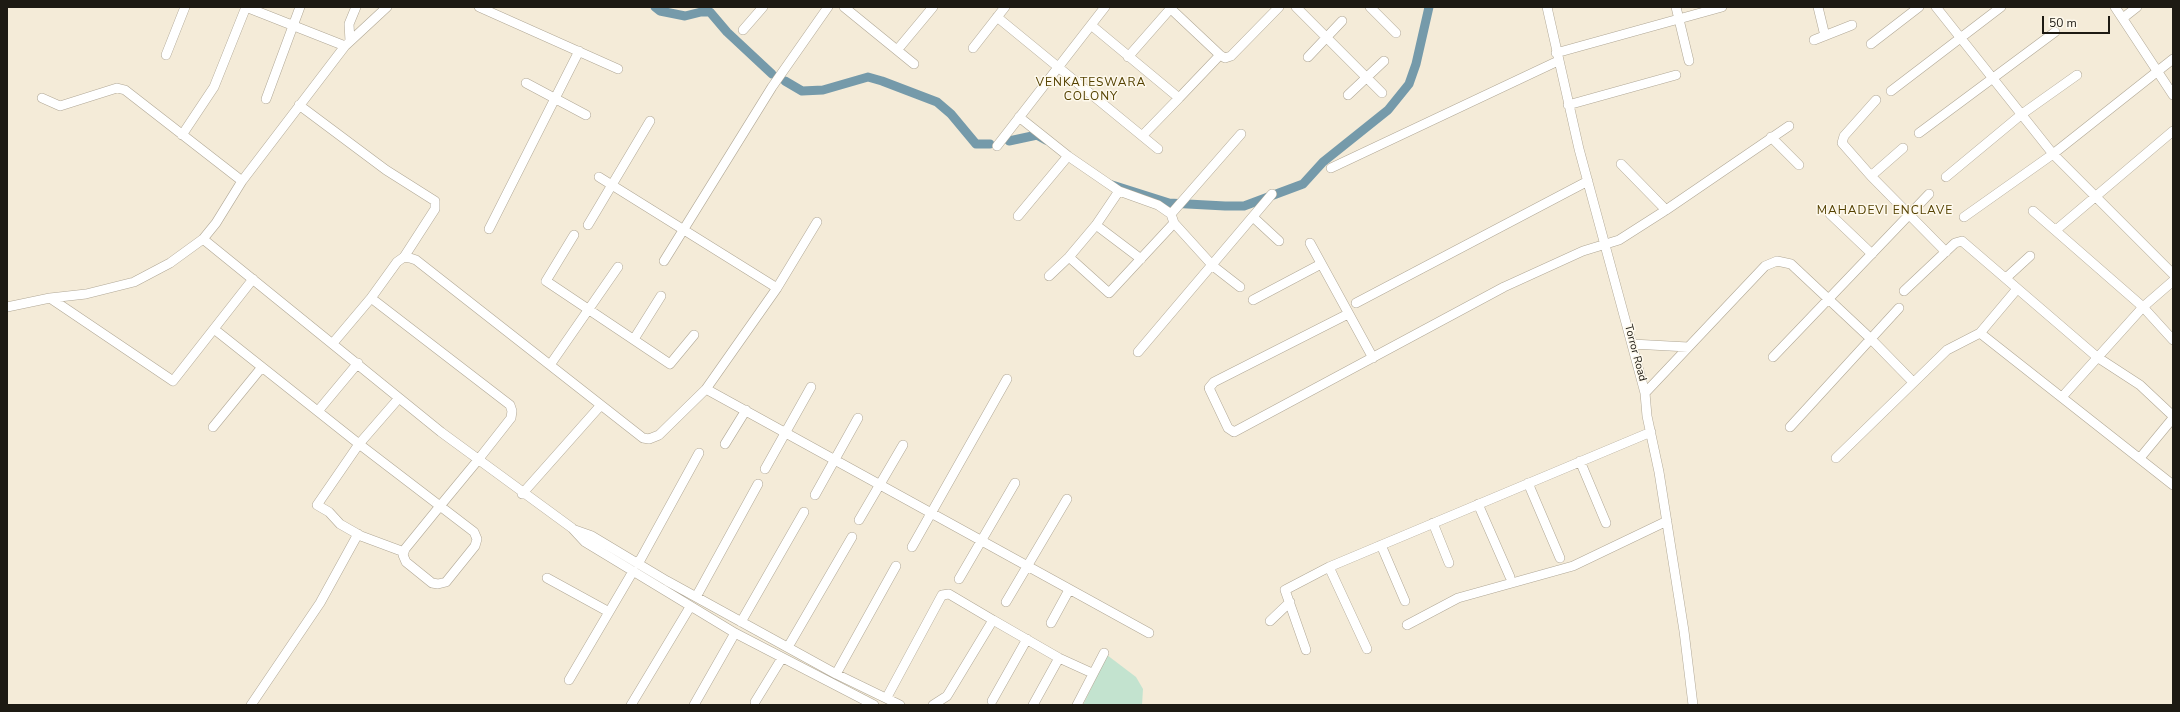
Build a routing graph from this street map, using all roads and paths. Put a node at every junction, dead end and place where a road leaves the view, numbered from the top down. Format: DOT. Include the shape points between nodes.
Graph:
graph roads {
  1 [pos="185,7"];
  2 [pos="300,7"];
  3 [pos="356,7"];
  4 [pos="387,7"];
  5 [pos="479,7"];
  6 [pos="763,7"];
  7 [pos="828,7"];
  8 [pos="844,7"];
  9 [pos="932,7"];
  10 [pos="1005,7"];
  11 [pos="1105,7"];
  12 [pos="1279,7"];
  13 [pos="1296,7"];
  14 [pos="1370,7"];
  15 [pos="1547,7"];
  16 [pos="1676,7"];
  17 [pos="1722,7"];
  18 [pos="1818,7"];
  19 [pos="1919,7"];
  20 [pos="1936,7"];
  21 [pos="2001,7"];
  22 [pos="2115,7"];
  23 [pos="2137,7"];
  24 [pos="1170,8"];
  25 [pos="997,17"];
  26 [pos="2123,18"];
  27 [pos="1679,20"];
  28 [pos="1342,21"];
  29 [pos="293,24"];
  30 [pos="1091,25"];
  31 [pos="1852,25"];
  32 [pos="742,30"];
  33 [pos="2055,32"];
  34 [pos="1396,33"];
  35 [pos="1825,36"];
  36 [pos="1327,38"];
  37 [pos="1962,38"];
  38 [pos="1814,40"];
  39 [pos="348,43"];
  40 [pos="1871,44"];
  41 [pos="973,48"];
  42 [pos="898,49"];
  43 [pos="579,51"];
  44 [pos="166,56"];
  45 [pos="1220,56"];
  46 [pos="1128,57"];
  47 [pos="1308,57"];
  48 [pos="1557,57"];
  49 [pos="2173,59"];
  50 [pos="1384,61"];
  51 [pos="1689,61"];
  52 [pos="914,64"];
  53 [pos="1059,66"];
  54 [pos="618,69"];
  55 [pos="2158,70"];
  56 [pos="2077,75"];
  57 [pos="1676,76"];
  58 [pos="1366,77"];
  59 [pos="1992,77"];
  60 [pos="526,83"];
  61 [pos="1891,91"];
  62 [pos="1382,93"];
  63 [pos="1348,95"];
  64 [pos="2173,95"];
  65 [pos="42,98"];
  66 [pos="1179,98"];
  67 [pos="266,100"];
  68 [pos="555,100"];
  69 [pos="1876,100"];
  70 [pos="299,105"];
  71 [pos="1568,105"];
  72 [pos="2022,114"];
  73 [pos="586,115"];
  74 [pos="1019,117"];
  75 [pos="650,121"];
  76 [pos="1789,126"];
  77 [pos="2173,131"];
  78 [pos="1920,133"];
  79 [pos="1241,134"];
  80 [pos="182,135"];
  81 [pos="1142,136"];
  82 [pos="1771,137"];
  83 [pos="997,146"];
  84 [pos="1903,148"];
  85 [pos="1158,149"];
  86 [pos="2053,154"];
  87 [pos="1068,156"];
  88 [pos="1621,164"];
  89 [pos="1799,165"];
  90 [pos="1331,168"];
  91 [pos="1871,176"];
  92 [pos="599,177"];
  93 [pos="1946,177"];
  94 [pos="1588,181"];
  95 [pos="242,182"];
  96 [pos="611,184"];
  97 [pos="1119,191"];
  98 [pos="1272,194"];
  99 [pos="1929,194"];
  100 [pos="2094,197"];
  101 [pos="1666,210"];
  102 [pos="2033,211"];
  103 [pos="1171,214"];
  104 [pos="1830,214"];
  105 [pos="1908,214"];
  106 [pos="1018,216"];
  107 [pos="1253,217"];
  108 [pos="1964,217"];
  109 [pos="817,222"];
  110 [pos="1174,223"];
  111 [pos="588,225"];
  112 [pos="1096,225"];
  113 [pos="489,229"];
  114 [pos="684,229"];
  115 [pos="2056,230"];
  116 [pos="574,236"];
  117 [pos="203,239"];
  118 [pos="1279,241"];
  119 [pos="1310,243"];
  120 [pos="1605,243"];
  121 [pos="1946,252"];
  122 [pos="1872,254"];
  123 [pos="2030,256"];
  124 [pos="404,257"];
  125 [pos="1069,257"];
  126 [pos="1141,259"];
  127 [pos="664,261"];
  128 [pos="1321,264"];
  129 [pos="1213,266"];
  130 [pos="618,267"];
  131 [pos="2173,274"];
  132 [pos="1050,276"];
  133 [pos="2006,278"];
  134 [pos="253,279"];
  135 [pos="2173,281"];
  136 [pos="1240,287"];
  137 [pos="778,288"];
  138 [pos="2017,289"];
  139 [pos="1904,291"];
  140 [pos="661,296"];
  141 [pos="50,298"];
  142 [pos="371,298"];
  143 [pos="1828,299"];
  144 [pos="1252,300"];
  145 [pos="1356,303"];
  146 [pos="7,307"];
  147 [pos="2143,307"];
  148 [pos="1899,308"];
  149 [pos="589,309"];
  150 [pos="1348,314"];
  151 [pos="214,329"];
  152 [pos="1980,333"];
  153 [pos="694,335"];
  154 [pos="1870,338"];
  155 [pos="634,339"];
  156 [pos="2173,340"];
  157 [pos="333,343"];
  158 [pos="1632,344"];
  159 [pos="1688,347"];
  160 [pos="1138,352"];
  161 [pos="1773,357"];
  162 [pos="2098,357"];
  163 [pos="1373,358"];
  164 [pos="358,363"];
  165 [pos="550,365"];
  166 [pos="262,367"];
  167 [pos="1007,379"];
  168 [pos="1913,382"];
  169 [pos="811,387"];
  170 [pos="706,389"];
  171 [pos="1645,393"];
  172 [pos="2062,397"];
  173 [pos="399,398"];
  174 [pos="601,405"];
  175 [pos="746,410"];
  176 [pos="318,411"];
  177 [pos="2173,417"];
  178 [pos="858,418"];
  179 [pos="213,427"];
  180 [pos="1790,427"];
  181 [pos="786,432"];
  182 [pos="1651,432"];
  183 [pos="359,444"];
  184 [pos="726,444"];
  185 [pos="903,445"];
  186 [pos="699,453"];
  187 [pos="1836,458"];
  188 [pos="2140,458"];
  189 [pos="834,459"];
  190 [pos="478,460"];
  191 [pos="1580,461"];
  192 [pos="765,469"];
  193 [pos="1015,483"];
  194 [pos="1528,483"];
  195 [pos="758,484"];
  196 [pos="881,484"];
  197 [pos="2173,485"];
  198 [pos="522,494"];
  199 [pos="815,496"];
  200 [pos="1067,499"];
  201 [pos="1478,504"];
  202 [pos="440,506"];
  203 [pos="804,512"];
  204 [pos="932,512"];
  205 [pos="859,520"];
  206 [pos="1667,521"];
  207 [pos="1433,523"];
  208 [pos="1606,524"];
  209 [pos="572,528"];
  210 [pos="358,534"];
  211 [pos="852,537"];
  212 [pos="981,540"];
  213 [pos="1381,546"];
  214 [pos="912,547"];
  215 [pos="404,552"];
  216 [pos="1560,558"];
  217 [pos="1449,563"];
  218 [pos="638,564"];
  219 [pos="896,566"];
  220 [pos="1028,566"];
  221 [pos="1329,567"];
  222 [pos="632,573"];
  223 [pos="1510,577"];
  224 [pos="547,578"];
  225 [pos="959,579"];
  226 [pos="666,581"];
  227 [pos="661,590"];
  228 [pos="1069,590"];
  229 [pos="696,597"];
  230 [pos="1006,602"];
  231 [pos="1290,602"];
  232 [pos="1405,602"];
  233 [pos="690,607"];
  234 [pos="609,612"];
  235 [pos="992,620"];
  236 [pos="1270,621"];
  237 [pos="741,622"];
  238 [pos="1051,623"];
  239 [pos="1407,625"];
  240 [pos="735,633"];
  241 [pos="1150,633"];
  242 [pos="766,635"];
  243 [pos="1027,639"];
  244 [pos="760,646"];
  245 [pos="788,647"];
  246 [pos="1367,649"];
  247 [pos="1306,650"];
  248 [pos="1104,653"];
  249 [pos="782,658"];
  250 [pos="1060,658"];
  251 [pos="836,674"];
  252 [pos="1092,674"];
  253 [pos="569,680"];
  254 [pos="862,685"];
  255 [pos="856,697"];
  256 [pos="887,697"];
  257 [pos="992,701"];
  258 [pos="755,702"];
  259 [pos="252,705"];
  260 [pos="631,705"];
  261 [pos="694,705"];
  262 [pos="874,705"];
  263 [pos="900,705"];
  264 [pos="933,705"];
  265 [pos="1033,705"];
  266 [pos="1077,705"];
  267 [pos="1693,705"];
  1 -- 44 [label="street"];
  2 -- 29 [label="street"];
  3 -- 39 [label="street" via="349,24"];
  4 -- 39 [label="street"];
  5 -- 43 [label="street"];
  6 -- 32 [label="street"];
  7 -- 114 [label="street" via="772,87"];
  8 -- 42 [label="street"];
  9 -- 42 [label="street"];
  10 -- 25 [label="street"];
  11 -- 30 [label="street"];
  12 -- 45 [label="street" via="1231,56"];
  13 -- 36 [label="street"];
  14 -- 34 [label="street"];
  15 -- 48 [label="street, Torror Road"];
  16 -- 27 [label="street"];
  17 -- 27 [label="street"];
  18 -- 35 [label="street"];
  19 -- 40 [label="street"];
  20 -- 37 [label="street"];
  21 -- 37 [label="street"];
  22 -- 26 [label="street"];
  23 -- 26 [label="street"];
  24 -- 45 [label="street"];
  24 -- 46 [label="street"];
  25 -- 41 [label="street"];
  25 -- 53 [label="street"];
  26 -- 55 [label="street"];
  27 -- 48 [label="street"];
  27 -- 51 [label="street"];
  28 -- 36 [label="street"];
  29 -- 39 [label="street"];
  29 -- 67 [label="street"];
  29 -- 80 [label="street" via="246,7 214,87"];
  30 -- 46 [label="street"];
  30 -- 53 [label="street"];
  31 -- 35 [label="street"];
  33 -- 59 [label="street"];
  35 -- 38 [label="street"];
  36 -- 47 [label="street"];
  36 -- 58 [label="street"];
  37 -- 59 [label="street"];
  37 -- 61 [label="street"];
  39 -- 70 [label="street"];
  42 -- 52 [label="street"];
  43 -- 54 [label="street"];
  43 -- 68 [label="street"];
  45 -- 66 [label="street"];
  46 -- 66 [label="street"];
  48 -- 71 [label="street, Torror Road"];
  48 -- 90 [label="street"];
  49 -- 55 [label="street"];
  50 -- 58 [label="street"];
  53 -- 74 [label="street"];
  53 -- 81 [label="street"];
  55 -- 64 [label="street"];
  55 -- 86 [label="street"];
  56 -- 72 [label="street"];
  57 -- 71 [label="street"];
  58 -- 62 [label="street"];
  58 -- 63 [label="street"];
  59 -- 72 [label="street"];
  59 -- 78 [label="street"];
  60 -- 68 [label="street"];
  65 -- 80 [label="street" via="60,106 118,88 125,90"];
  66 -- 81 [label="street"];
  68 -- 73 [label="street"];
  68 -- 113 [label="street"];
  69 -- 91 [label="street" via="1842,139 1845,147"];
  70 -- 95 [label="street"];
  70 -- 124 [label="street" via="386,170 435,201 435,209"];
  71 -- 94 [label="street, Torror Road"];
  72 -- 86 [label="street"];
  72 -- 93 [label="street"];
  74 -- 83 [label="street"];
  74 -- 87 [label="street"];
  75 -- 96 [label="street"];
  76 -- 82 [label="street"];
  77 -- 100 [label="street"];
  79 -- 103 [label="street"];
  80 -- 95 [label="street"];
  81 -- 85 [label="street"];
  82 -- 89 [label="street"];
  82 -- 101 [label="street"];
  84 -- 91 [label="street"];
  86 -- 100 [label="street"];
  86 -- 108 [label="street"];
  87 -- 97 [label="street"];
  87 -- 106 [label="street"];
  88 -- 101 [label="street"];
  91 -- 105 [label="street"];
  92 -- 96 [label="street"];
  94 -- 120 [label="street, Torror Road"];
  94 -- 145 [label="street"];
  95 -- 117 [label="street"];
  96 -- 111 [label="street"];
  96 -- 114 [label="street"];
  97 -- 103 [label="street" via="1158,205"];
  97 -- 112 [label="street"];
  98 -- 107 [label="street"];
  99 -- 105 [label="street"];
  100 -- 115 [label="street"];
  100 -- 131 [label="street"];
  101 -- 120 [label="street" via="1619,240"];
  102 -- 115 [label="street"];
  103 -- 110 [label="street"];
  104 -- 122 [label="street"];
  105 -- 121 [label="street"];
  105 -- 122 [label="street"];
  107 -- 118 [label="street"];
  107 -- 129 [label="street"];
  109 -- 137 [label="street"];
  110 -- 126 [label="street"];
  110 -- 129 [label="street"];
  112 -- 125 [label="street"];
  112 -- 126 [label="street"];
  114 -- 127 [label="street"];
  114 -- 137 [label="street"];
  115 -- 147 [label="street"];
  116 -- 149 [label="street" via="546,281"];
  117 -- 134 [label="street"];
  117 -- 141 [label="street" via="170,263 134,282 86,294"];
  119 -- 128 [label="street"];
  120 -- 158 [label="street, Torror Road"];
  120 -- 163 [label="street" via="1504,287"];
  121 -- 133 [label="street" via="1955,243 1962,242"];
  121 -- 139 [label="street"];
  122 -- 143 [label="street"];
  123 -- 133 [label="street"];
  124 -- 142 [label="street"];
  124 -- 165 [label="street" via="416,260"];
  125 -- 126 [label="street" via="1108,293"];
  125 -- 132 [label="street"];
  128 -- 144 [label="street"];
  128 -- 150 [label="street"];
  129 -- 136 [label="street"];
  129 -- 160 [label="street"];
  130 -- 149 [label="street"];
  133 -- 138 [label="street"];
  134 -- 151 [label="street"];
  134 -- 157 [label="street"];
  135 -- 147 [label="street"];
  137 -- 170 [label="street"];
  138 -- 152 [label="street"];
  138 -- 162 [label="street"];
  140 -- 155 [label="street"];
  141 -- 146 [label="street"];
  141 -- 151 [label="street" via="173,381"];
  142 -- 157 [label="street"];
  142 -- 190 [label="street" via="510,405 511,418"];
  143 -- 154 [label="street"];
  143 -- 159 [label="street" via="1791,264 1784,261 1770,263"];
  143 -- 161 [label="street"];
  147 -- 156 [label="street"];
  147 -- 162 [label="street"];
  148 -- 154 [label="street"];
  149 -- 155 [label="street"];
  149 -- 165 [label="street"];
  150 -- 163 [label="street"];
  150 -- 163 [label="street" via="1214,382 1209,388 1225,424 1234,432"];
  151 -- 166 [label="street"];
  152 -- 168 [label="street" via="1947,350"];
  152 -- 172 [label="street"];
  153 -- 155 [label="street" via="670,364"];
  154 -- 168 [label="street"];
  154 -- 180 [label="street"];
  157 -- 164 [label="street"];
  158 -- 159 [label="street"];
  158 -- 171 [label="street, Torror Road"];
  159 -- 171 [label="street"];
  162 -- 172 [label="street"];
  162 -- 177 [label="street" via="2140,385"];
  164 -- 173 [label="street"];
  164 -- 176 [label="street"];
  165 -- 174 [label="street"];
  166 -- 176 [label="street"];
  166 -- 179 [label="street"];
  167 -- 204 [label="street"];
  168 -- 187 [label="street"];
  169 -- 181 [label="street"];
  170 -- 174 [label="street" via="659,436 649,439 643,438"];
  170 -- 175 [label="street"];
  171 -- 182 [label="street, Torror Road"];
  172 -- 188 [label="street"];
  173 -- 183 [label="street"];
  173 -- 190 [label="street"];
  174 -- 198 [label="street"];
  175 -- 181 [label="street"];
  175 -- 184 [label="street"];
  176 -- 183 [label="street"];
  177 -- 188 [label="street"];
  178 -- 189 [label="street"];
  181 -- 189 [label="street"];
  181 -- 192 [label="street"];
  182 -- 191 [label="street"];
  182 -- 206 [label="street, Torror Road"];
  183 -- 202 [label="street"];
  183 -- 210 [label="street" via="317,505 329,512 340,524"];
  185 -- 196 [label="street"];
  186 -- 218 [label="street"];
  188 -- 197 [label="street"];
  189 -- 196 [label="street"];
  189 -- 199 [label="street"];
  190 -- 198 [label="street"];
  190 -- 202 [label="street"];
  191 -- 194 [label="street"];
  191 -- 208 [label="street"];
  193 -- 212 [label="street"];
  194 -- 201 [label="street"];
  194 -- 216 [label="street"];
  195 -- 229 [label="street"];
  196 -- 204 [label="street"];
  196 -- 205 [label="street"];
  198 -- 209 [label="street"];
  200 -- 220 [label="street"];
  201 -- 207 [label="street"];
  201 -- 223 [label="street"];
  202 -- 215 [label="street"];
  202 -- 215 [label="street" via="474,532 477,539 475,546 446,582 438,584 432,583 406,562"];
  203 -- 237 [label="street"];
  204 -- 212 [label="street"];
  204 -- 214 [label="street"];
  206 -- 239 [label="street" via="1573,566 1458,598"];
  206 -- 267 [label="street, Torror Road"];
  207 -- 213 [label="street"];
  207 -- 217 [label="street"];
  209 -- 218 [label="street" via="592,536"];
  209 -- 222 [label="street" via="585,542"];
  210 -- 215 [label="street"];
  210 -- 259 [label="street" via="320,603"];
  211 -- 245 [label="street"];
  212 -- 220 [label="street"];
  212 -- 225 [label="street"];
  213 -- 221 [label="street"];
  213 -- 232 [label="street"];
  218 -- 226 [label="street"];
  219 -- 251 [label="street"];
  220 -- 228 [label="street"];
  220 -- 230 [label="street"];
  221 -- 231 [label="street" via="1285,590"];
  221 -- 246 [label="street"];
  222 -- 227 [label="street"];
  222 -- 234 [label="street"];
  224 -- 234 [label="street"];
  226 -- 227 [label="street"];
  226 -- 229 [label="street"];
  227 -- 233 [label="street"];
  228 -- 238 [label="street"];
  228 -- 241 [label="street"];
  229 -- 237 [label="street"];
  231 -- 236 [label="street"];
  231 -- 247 [label="street"];
  233 -- 240 [label="street"];
  233 -- 260 [label="street"];
  234 -- 253 [label="street"];
  235 -- 243 [label="street"];
  235 -- 256 [label="street" via="949,594 942,595"];
  235 -- 264 [label="street" via="947,696"];
  237 -- 242 [label="street"];
  240 -- 244 [label="street"];
  240 -- 261 [label="street"];
  242 -- 244 [label="street"];
  242 -- 245 [label="street"];
  243 -- 250 [label="street"];
  243 -- 257 [label="street"];
  244 -- 249 [label="street"];
  245 -- 251 [label="street"];
  248 -- 252 [label="street"];
  249 -- 255 [label="street"];
  249 -- 258 [label="street"];
  250 -- 252 [label="street"];
  250 -- 265 [label="street"];
  251 -- 254 [label="street"];
  252 -- 266 [label="street"];
  254 -- 255 [label="street"];
  254 -- 256 [label="street"];
  255 -- 262 [label="street"];
  256 -- 263 [label="street"];
}
